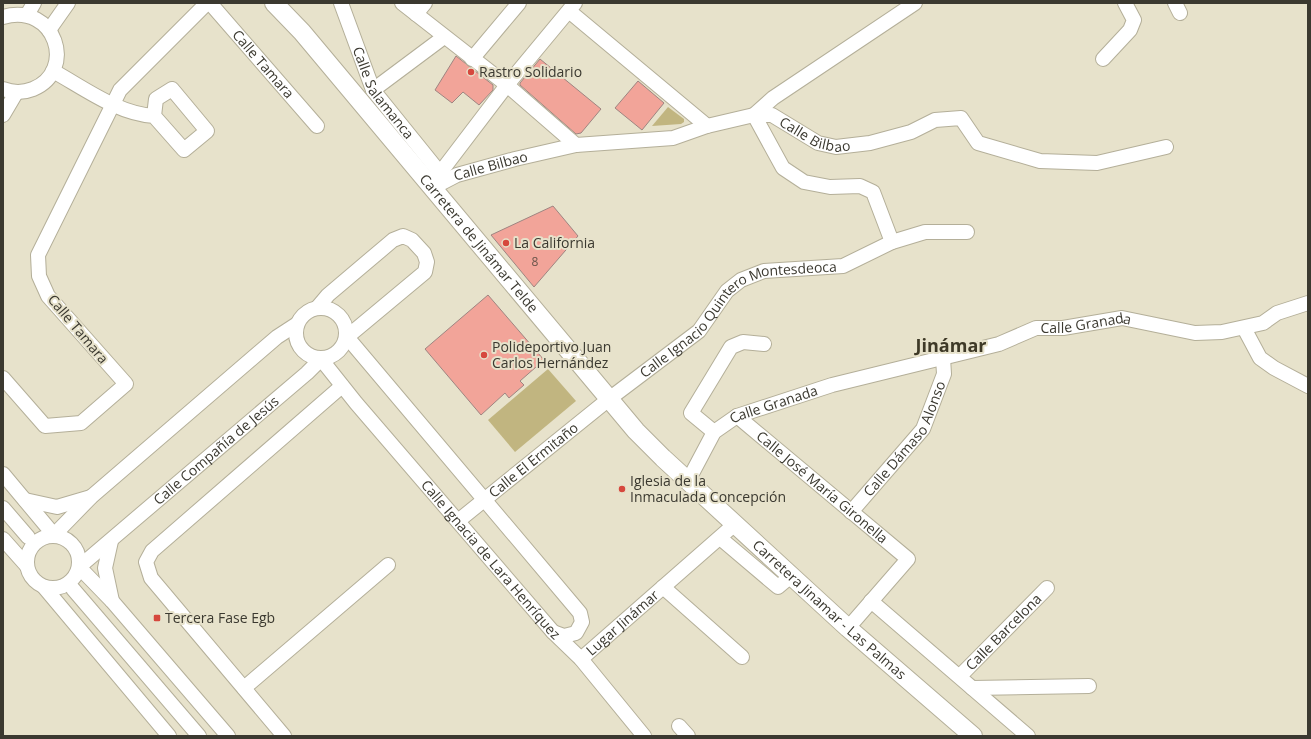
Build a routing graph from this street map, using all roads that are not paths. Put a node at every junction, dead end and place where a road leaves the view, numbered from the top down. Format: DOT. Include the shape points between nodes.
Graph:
graph roads {
  1 [pos="68,3"];
  2 [pos="206,3"];
  3 [pos="210,3"];
  4 [pos="274,3"];
  5 [pos="341,3"];
  6 [pos="402,3"];
  7 [pos="425,3"];
  8 [pos="518,3"];
  9 [pos="915,3"];
  10 [pos="1125,3"];
  11 [pos="572,7"];
  12 [pos="31,9"];
  13 [pos="416,14"];
  14 [pos="3,17"];
  15 [pos="49,30"];
  16 [pos="444,37"];
  17 [pos="472,59"];
  18 [pos="1103,59"];
  19 [pos="53,71"];
  20 [pos="507,85"];
  21 [pos="373,90"];
  22 [pos="9,91"];
  23 [pos="112,105"];
  24 [pos="3,115"];
  25 [pos="754,115"];
  26 [pos="154,116"];
  27 [pos="317,126"];
  28 [pos="707,126"];
  29 [pos="576,145"];
  30 [pos="1166,147"];
  31 [pos="436,181"];
  32 [pos="967,232"];
  33 [pos="892,242"];
  34 [pos="1308,303"];
  35 [pos="317,308"];
  36 [pos="297,324"];
  37 [pos="1244,328"];
  38 [pos="347,337"];
  39 [pos="764,344"];
  40 [pos="942,358"];
  41 [pos="321,359"];
  42 [pos="3,378"];
  43 [pos="342,386"];
  44 [pos="1308,386"];
  45 [pos="609,400"];
  46 [pos="737,416"];
  47 [pos="714,432"];
  48 [pos="3,474"];
  49 [pos="688,480"];
  50 [pos="91,497"];
  51 [pos="25,500"];
  52 [pos="484,500"];
  53 [pos="3,508"];
  54 [pos="851,512"];
  55 [pos="458,521"];
  56 [pos="735,524"];
  57 [pos="54,535"];
  58 [pos="28,537"];
  59 [pos="720,538"];
  60 [pos="3,539"];
  61 [pos="111,540"];
  62 [pos="388,565"];
  63 [pos="27,566"];
  64 [pos="80,567"];
  65 [pos="791,576"];
  66 [pos="44,587"];
  67 [pos="663,587"];
  68 [pos="1047,588"];
  69 [pos="72,589"];
  70 [pos="112,601"];
  71 [pos="871,601"];
  72 [pos="848,628"];
  73 [pos="553,632"];
  74 [pos="576,633"];
  75 [pos="742,658"];
  76 [pos="581,659"];
  77 [pos="960,676"];
  78 [pos="1089,686"];
  79 [pos="244,688"];
  80 [pos="972,688"];
  81 [pos="968,732"];
  82 [pos="282,735"];
  83 [pos="169,736"];
  84 [pos="199,736"];
  85 [pos="228,736"];
  86 [pos="644,736"];
  87 [pos="1028,736"];
  1 -- 15 [label="street"];
  2 -- 23 [label="street, Calle Tamara" via="120,90"];
  3 -- 27 [label="street, Calle Tamara"];
  4 -- 31 [label="main road, Carretera de Jinámar Telde"];
  5 -- 21 [label="street, Calle Salamanca"];
  6 -- 13 [label="street"];
  7 -- 13 [label="street"];
  8 -- 17 [label="street"];
  9 -- 25 [label="street" via="773,98"];
  10 -- 18 [label="street" via="1134,20 1130,30"];
  11 -- 20 [label="street"];
  11 -- 28 [label="street"];
  12 -- 14 [label="street"];
  12 -- 15 [label="street"];
  13 -- 16 [label="street"];
  15 -- 19 [label="street" via="56,43 57,57"];
  16 -- 17 [label="street"];
  16 -- 21 [label="street"];
  17 -- 20 [label="street"];
  19 -- 22 [label="street" via="46,80 27,92"];
  19 -- 23 [label="street"];
  20 -- 29 [label="street"];
  20 -- 31 [label="street"];
  21 -- 31 [label="street, Calle Salamanca"];
  22 -- 24 [label="street"];
  23 -- 26 [label="street" via="140,115"];
  23 -- 42 [label="street, Calle Tamara" via="38,255 38,276 48,296 126,384 81,423 45,426"];
  25 -- 28 [label="street, Calle Bilbao"];
  25 -- 30 [label="street, Calle Bilbao" via="772,115 818,144 836,147 870,143 911,132 935,120 960,118 978,143 1040,161 1096,163"];
  25 -- 33 [label="street" via="782,168 804,182 830,187 860,186 873,192"];
  28 -- 29 [label="street, Calle Bilbao" via="673,138"];
  29 -- 31 [label="street, Calle Bilbao"];
  31 -- 45 [label="main road, Carretera de Jinámar Telde"];
  32 -- 33 [label="street, Calle Ignacio Quintero Montesdeoca" via="925,232"];
  33 -- 45 [label="street, Calle Ignacio Quintero Montesdeoca" via="843,266 764,271 741,280 727,291 699,331"];
  34 -- 37 [label="street, Calle Granada" via="1277,314 1263,323"];
  35 -- 36 [label="street" via="308,311"];
  35 -- 38 [label="street" via="329,308 340,315 346,325"];
  35 -- 38 [label="street" via="328,295 393,240 403,236 412,240 424,253 427,262 425,272"];
  36 -- 41 [label="street" via="296,336 300,348 309,356"];
  36 -- 50 [label="street" via="277,337"];
  37 -- 40 [label="street, Calle Granada" via="1195,333 1122,318 1063,328 1036,328 999,344"];
  37 -- 44 [label="street" via="1260,358"];
  38 -- 41 [label="street" via="342,348 333,356"];
  38 -- 52 [label="street, Calle Ignacia de Lara Henríquez"];
  39 -- 47 [label="street" via="743,342 731,347 691,413"];
  40 -- 46 [label="street, Calle Granada" via="832,385"];
  40 -- 54 [label="street, Calle Dámaso Alonso" via="944,374 923,429"];
  41 -- 43 [label="street, Calle Ignacia de Lara Henríquez"];
  41 -- 61 [label="street, Calle Compañía de Jesús" via="307,374"];
  43 -- 55 [label="street, Calle Ignacia de Lara Henríquez"];
  43 -- 79 [label="street" via="152,551 146,562 151,578"];
  45 -- 49 [label="main road, Carretera de Jinámar Telde" via="652,447"];
  45 -- 52 [label="street, Calle El Ermitaño"];
  46 -- 47 [label="street, Calle Granada"];
  46 -- 54 [label="street, Calle José María Gironella"];
  47 -- 49 [label="street, Calle Granada"];
  48 -- 51 [label="street"];
  49 -- 56 [label="main road, Carretera Jinamar - Las Palmas"];
  50 -- 51 [label="street" via="57,507"];
  50 -- 57 [label="street"];
  51 -- 57 [label="street"];
  52 -- 55 [label="street, Calle El Ermitaño"];
  52 -- 74 [label="street, Calle Ignacia de Lara Henríquez" via="580,613 582,622"];
  53 -- 58 [label="street"];
  54 -- 71 [label="street, Calle José María Gironella" via="908,558"];
  55 -- 73 [label="street, Calle Ignacia de Lara Henríquez"];
  56 -- 59 [label="street, Lugar Jinámar"];
  56 -- 65 [label="main road, Carretera Jinamar - Las Palmas"];
  57 -- 63 [label="street" via="36,541 30,548"];
  57 -- 64 [label="street" via="65,538 74,545"];
  59 -- 65 [label="street" via="778,586"];
  59 -- 67 [label="street, Lugar Jinámar"];
  60 -- 63 [label="street"];
  61 -- 64 [label="street, Calle Compañía de Jesús"];
  61 -- 70 [label="street" via="106,568"];
  62 -- 79 [label="street"];
  63 -- 66 [label="street" via="33,579"];
  64 -- 66 [label="street" via="75,578 66,585 56,589"];
  64 -- 70 [label="street"];
  65 -- 72 [label="main road, Carretera Jinamar - Las Palmas"];
  66 -- 83 [label="street"];
  67 -- 75 [label="street, Lugar Jinámar"];
  67 -- 76 [label="street, Lugar Jinámar"];
  68 -- 77 [label="street, Calle Barcelona"];
  69 -- 84 [label="street"];
  70 -- 85 [label="street"];
  71 -- 72 [label="street"];
  71 -- 77 [label="street, Calle Barcelona"];
  72 -- 81 [label="main road, Carretera Jinamar - Las Palmas"];
  73 -- 74 [label="street, Calle Ignacia de Lara Henríquez" via="564,636"];
  73 -- 76 [label="street"];
  74 -- 76 [label="street"];
  76 -- 86 [label="street"];
  77 -- 80 [label="street, Calle Barcelona"];
  78 -- 80 [label="street, Calle Barcelona"];
  79 -- 82 [label="street"];
  80 -- 87 [label="street, Calle Barcelona"];
}
